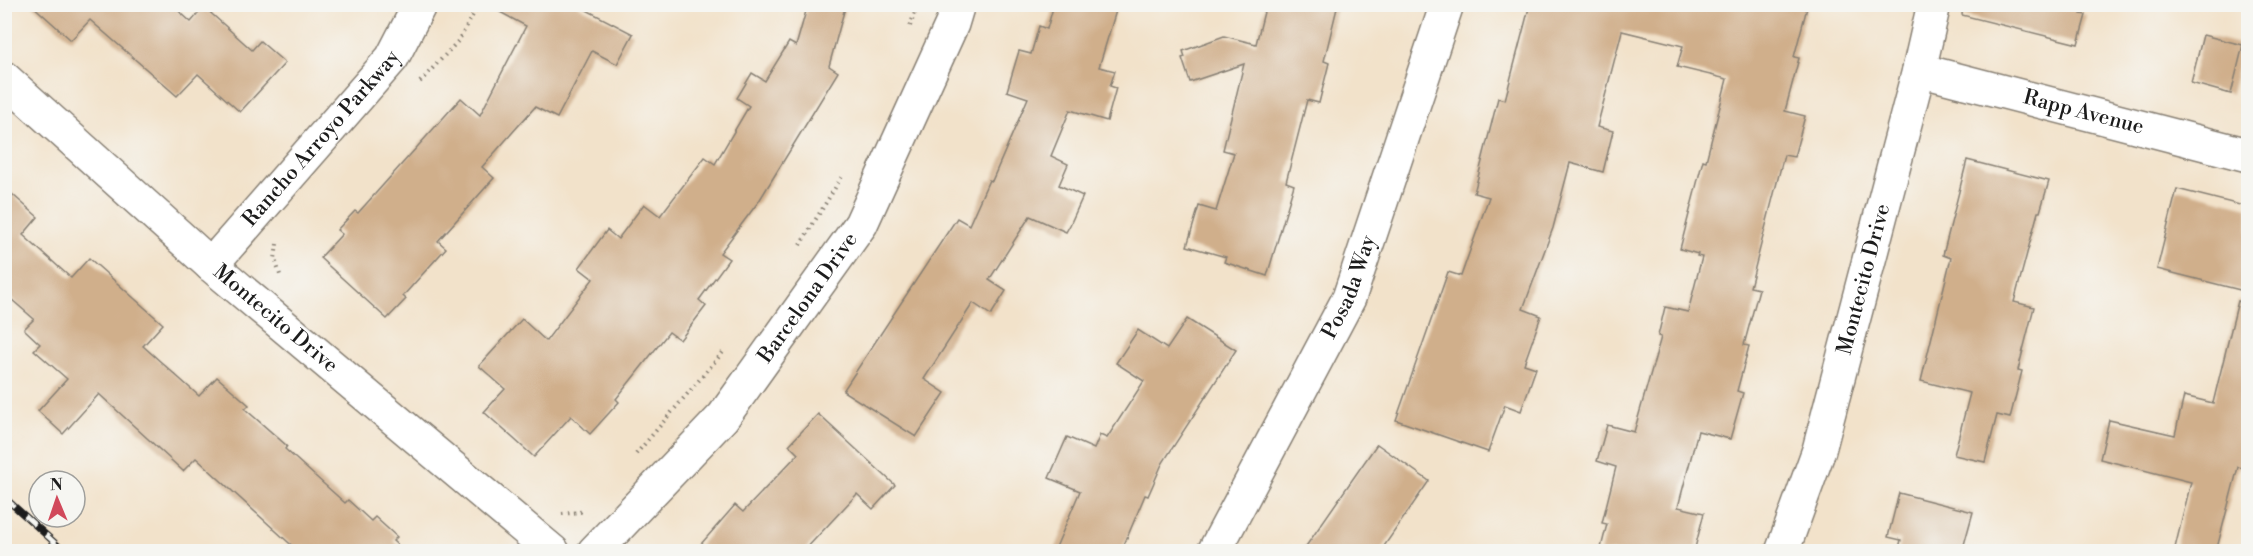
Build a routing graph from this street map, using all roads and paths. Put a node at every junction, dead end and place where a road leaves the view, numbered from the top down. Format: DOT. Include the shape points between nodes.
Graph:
graph roads {
  1 [pos="420,4"];
  2 [pos="478,4"];
  3 [pos="918,4"];
  4 [pos="958,4"];
  5 [pos="1447,4"];
  6 [pos="1934,4"];
  7 [pos="906,36"];
  8 [pos="1919,70"];
  9 [pos="4,78"];
  10 [pos="413,90"];
  11 [pos="2248,155"];
  12 [pos="844,173"];
  13 [pos="277,238"];
  14 [pos="794,255"];
  15 [pos="211,265"];
  16 [pos="287,284"];
  17 [pos="725,350"];
  18 [pos="634,456"];
  19 [pos="588,506"];
  20 [pos="555,514"];
  21 [pos="553,552"];
  22 [pos="594,552"];
  23 [pos="1214,552"];
  24 [pos="1782,552"];
  1 -- 15 [label="street, Rancho Arroyo Parkway" via="392,58"];
  2 -- 10 [label="path" via="459,40"];
  3 -- 7 [label="path"];
  4 -- 22 [label="street, Barcelona Drive" via="861,224 723,417"];
  5 -- 23 [label="street, Posada Way" via="1349,298"];
  6 -- 8 [label="street, Montecito Drive"];
  8 -- 11 [label="street, Rapp Avenue"];
  8 -- 24 [label="street, Montecito Drive" via="1819,450"];
  9 -- 15 [label="street, Montecito Drive"];
  12 -- 14 [label="path"];
  13 -- 16 [label="path" via="275,259 280,277"];
  15 -- 21 [label="street, Montecito Drive"];
  17 -- 18 [label="path"];
  19 -- 20 [label="path" via="580,512"];
}
